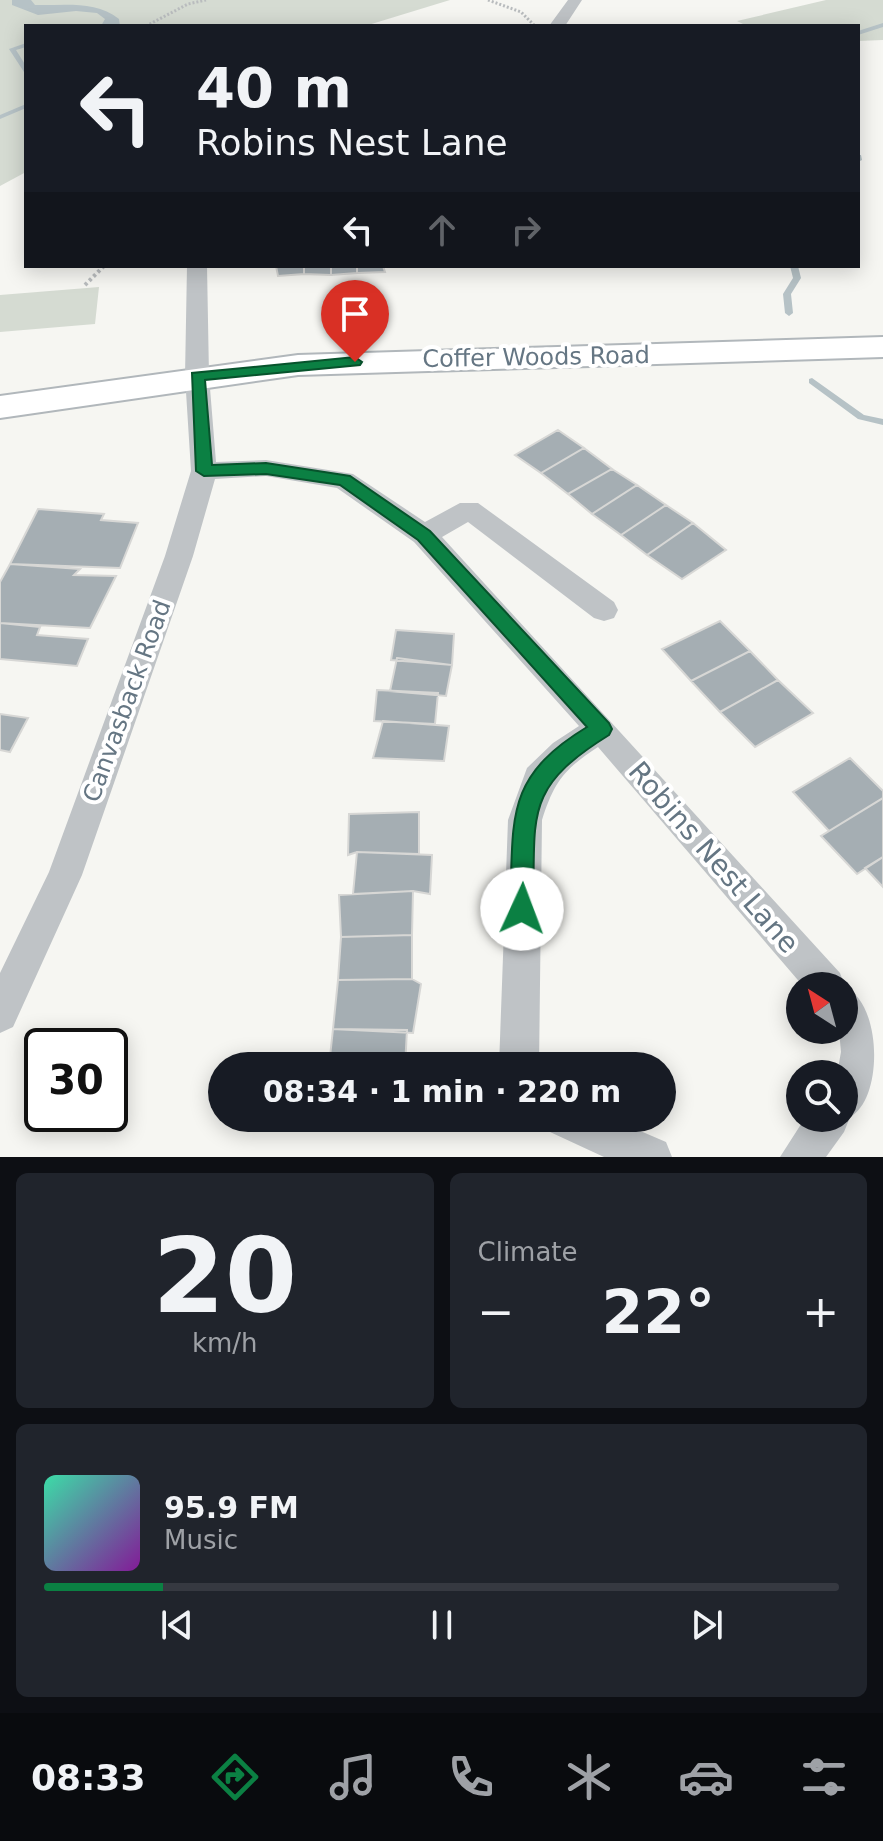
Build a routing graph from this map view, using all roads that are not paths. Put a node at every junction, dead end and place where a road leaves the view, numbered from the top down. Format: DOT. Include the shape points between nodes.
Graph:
graph roads {
  1 [pos="575,0"];
  2 [pos="558,24"];
  3 [pos="197,268"];
  4 [pos="883,347"];
  5 [pos="197,376"];
  6 [pos="0,407"];
  7 [pos="204,471"];
  8 [pos="424,535"];
  9 [pos="604,610"];
  10 [pos="601,729"];
  11 [pos="815,972"];
  12 [pos="0,1014"];
  13 [pos="858,1033"];
  14 [pos="519,1052"];
  15 [pos="858,1072"];
  16 [pos="595,1132"];
  17 [pos="820,1132"];
  18 [pos="651,1157"];
  19 [pos="801,1157"];
  1 -- 2 [label="street"];
  3 -- 5 [label="street, Canvasback Road"];
  4 -- 5 [label="street, Coffer Woods Road" via="383,360"];
  5 -- 6 [label="street, Coffer Woods Road"];
  5 -- 7 [label="street, Canvasback Road"];
  7 -- 8 [label="street, Robins Nest Lane" via="266,468 344,480"];
  7 -- 12 [label="street, Canvasback Road" via="179,556 65,875"];
  8 -- 9 [label="street" via="469,509"];
  8 -- 10 [label="street, Robins Nest Lane"];
  10 -- 11 [label="street, Robins Nest Lane"];
  10 -- 14 [label="street" via="564,752 539,778 525,820"];
  13 -- 15 [label="street"];
  16 -- 18 [label="street"];
  17 -- 19 [label="street"];
}
